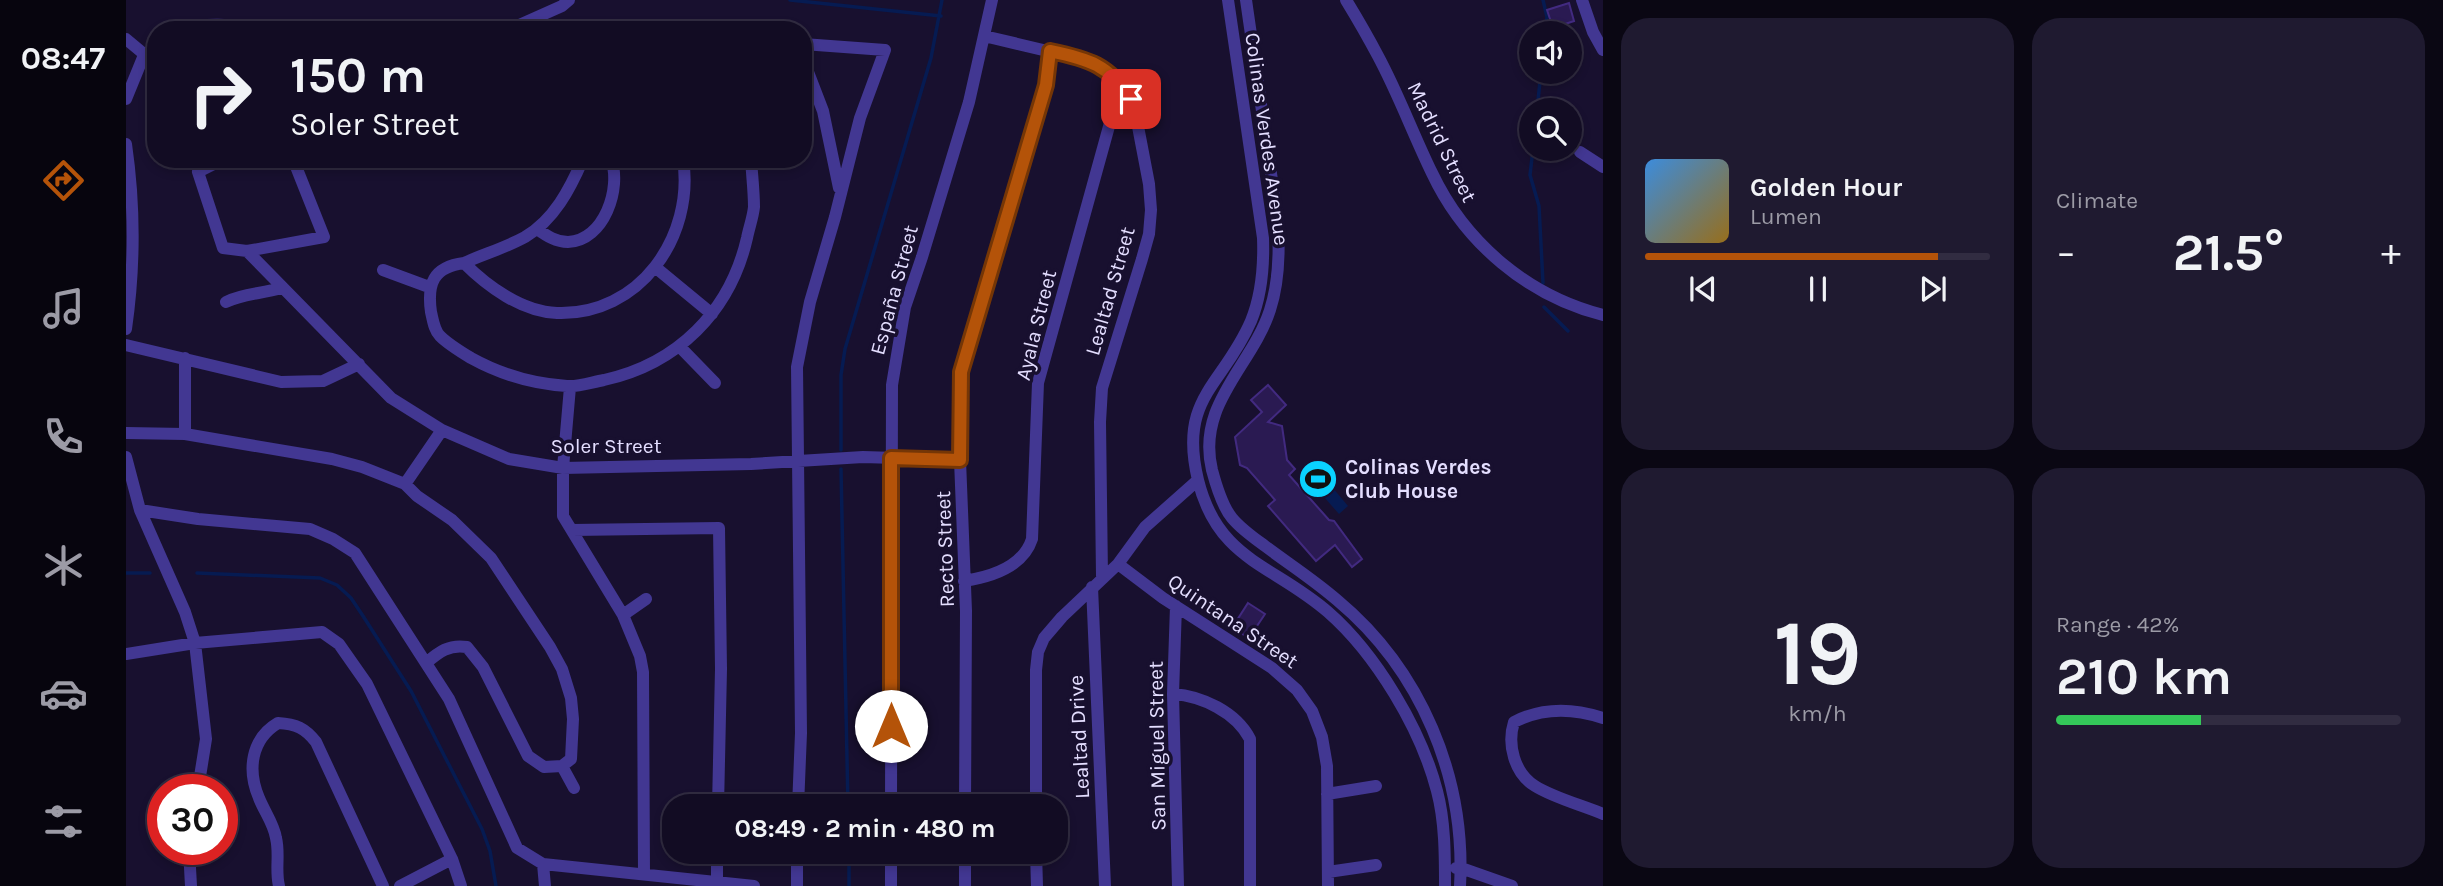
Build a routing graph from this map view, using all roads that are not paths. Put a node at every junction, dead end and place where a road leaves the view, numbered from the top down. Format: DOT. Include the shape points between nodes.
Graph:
graph roads {
  1 [pos="569,0"];
  2 [pos="992,0"];
  3 [pos="1228,0"];
  4 [pos="1247,0"];
  5 [pos="1346,0"];
  6 [pos="1582,0"];
  7 [pos="528,21"];
  8 [pos="984,36"];
  9 [pos="126,39"];
  10 [pos="812,45"];
  11 [pos="1603,50"];
  12 [pos="1050,51"];
  13 [pos="147,53"];
  14 [pos="144,55"];
  15 [pos="147,57"];
  16 [pos="1121,83"];
  17 [pos="812,84"];
  18 [pos="126,99"];
  19 [pos="126,144"];
  20 [pos="1582,153"];
  21 [pos="1603,167"];
  22 [pos="206,168"];
  23 [pos="297,168"];
  24 [pos="579,168"];
  25 [pos="613,168"];
  26 [pos="684,168"];
  27 [pos="752,168"];
  28 [pos="840,195"];
  29 [pos="537,229"];
  30 [pos="247,251"];
  31 [pos="464,263"];
  32 [pos="656,267"];
  33 [pos="383,270"];
  34 [pos="281,288"];
  35 [pos="429,288"];
  36 [pos="226,302"];
  37 [pos="712,314"];
  38 [pos="1603,315"];
  39 [pos="126,329"];
  40 [pos="126,345"];
  41 [pos="679,345"];
  42 [pos="185,358"];
  43 [pos="359,363"];
  44 [pos="715,383"];
  45 [pos="570,387"];
  46 [pos="442,430"];
  47 [pos="126,433"];
  48 [pos="185,434"];
  49 [pos="126,457"];
  50 [pos="891,458"];
  51 [pos="797,460"];
  52 [pos="960,460"];
  53 [pos="563,468"];
  54 [pos="1198,480"];
  55 [pos="405,484"];
  56 [pos="140,510"];
  57 [pos="572,530"];
  58 [pos="1118,564"];
  59 [pos="1102,576"];
  60 [pos="964,581"];
  61 [pos="1091,587"];
  62 [pos="646,599"];
  63 [pos="1176,606"];
  64 [pos="623,615"];
  65 [pos="195,643"];
  66 [pos="126,654"];
  67 [pos="426,663"];
  68 [pos="1173,694"];
  69 [pos="1603,718"];
  70 [pos="562,766"];
  71 [pos="200,774"];
  72 [pos="1376,786"];
  73 [pos="574,788"];
  74 [pos="718,794"];
  75 [pos="799,794"];
  76 [pos="891,794"];
  77 [pos="965,794"];
  78 [pos="1036,794"];
  79 [pos="1327,794"];
  80 [pos="1603,814"];
  81 [pos="452,859"];
  82 [pos="543,864"];
  83 [pos="718,864"];
  84 [pos="797,864"];
  85 [pos="891,864"];
  86 [pos="965,864"];
  87 [pos="1036,864"];
  88 [pos="190,865"];
  89 [pos="1376,865"];
  90 [pos="1461,868"];
  91 [pos="1445,869"];
  92 [pos="1328,872"];
  93 [pos="644,873"];
  94 [pos="717,883"];
  95 [pos="191,886"];
  96 [pos="279,886"];
  97 [pos="383,886"];
  98 [pos="400,886"];
  99 [pos="461,886"];
  100 [pos="545,886"];
  101 [pos="754,886"];
  102 [pos="797,886"];
  103 [pos="891,886"];
  104 [pos="965,886"];
  105 [pos="1037,886"];
  106 [pos="1105,886"];
  107 [pos="1178,886"];
  108 [pos="1250,886"];
  109 [pos="1328,886"];
  110 [pos="1445,886"];
  111 [pos="1460,886"];
  112 [pos="1512,886"];
  1 -- 7 [label="street"];
  2 -- 8 [label="street, España Street"];
  3 -- 54 [label="street, Colinas Verdes Avenue" via="1264,261 1251,321 1200,405 1193,431"];
  4 -- 90 [label="street, Colinas Verdes Avenue" via="1277,215 1278,278 1255,343 1222,394 1213,419 1211,468 1232,518 1338,601 1390,654 1417,695 1451,780"];
  5 -- 38 [label="street, Madrid Street" via="1462,224 1528,284 1573,307"];
  6 -- 11 [label="street"];
  8 -- 12 [label="street, Lealtad Street"];
  8 -- 50 [label="street, España Street" via="905,307 892,385"];
  9 -- 14 [label="street"];
  10 -- 28 [label="street" via="885,50 860,118"];
  12 -- 16 [label="street, Lealtad Street" via="1094,62"];
  12 -- 52 [label="street, Recto Street" via="1046,85 961,372"];
  13 -- 14 [label="street"];
  14 -- 15 [label="street"];
  14 -- 18 [label="street"];
  16 -- 59 [label="street, Lealtad Street" via="1136,116 1151,210 1149,234 1102,388"];
  16 -- 60 [label="street, Ayala Street" via="1038,383 1032,539 1025,556 1012,565 987,578"];
  17 -- 28 [label="street" via="826,122"];
  19 -- 39 [label="street" via="134,257"];
  20 -- 21 [label="street"];
  22 -- 30 [label="street" via="198,172 223,248"];
  23 -- 30 [label="street" via="324,237"];
  24 -- 29 [label="street" via="558,207"];
  25 -- 29 [label="street" via="611,204 594,229 568,242"];
  26 -- 32 [label="street" via="682,209"];
  27 -- 37 [label="street" via="754,208 741,261"];
  28 -- 51 [label="street" via="797,367"];
  29 -- 31 [label="street"];
  30 -- 34 [label="street, Soler Street"];
  31 -- 32 [label="street" via="496,290 534,309 555,313 593,310 611,303"];
  31 -- 35 [label="street" via="437,273"];
  32 -- 37 [label="street"];
  33 -- 35 [label="street"];
  34 -- 36 [label="street"];
  34 -- 43 [label="street, Soler Street"];
  35 -- 45 [label="street" via="433,322 439,335 453,346 523,379"];
  37 -- 41 [label="street"];
  40 -- 42 [label="street"];
  41 -- 44 [label="street"];
  41 -- 45 [label="street" via="665,357 624,376"];
  42 -- 43 [label="street" via="281,382 323,381"];
  42 -- 48 [label="street"];
  43 -- 46 [label="street, Soler Street" via="391,398"];
  45 -- 53 [label="street"];
  46 -- 53 [label="street, Soler Street" via="509,459"];
  46 -- 55 [label="street"];
  47 -- 48 [label="street"];
  48 -- 55 [label="street" via="332,459"];
  49 -- 56 [label="street"];
  50 -- 51 [label="street, Soler Street"];
  50 -- 52 [label="street, Soler Street"];
  50 -- 76 [label="street, España Street"];
  51 -- 53 [label="street, Soler Street"];
  51 -- 75 [label="street"];
  52 -- 60 [label="street, Recto Street"];
  53 -- 57 [label="street" via="563,516"];
  54 -- 58 [label="street" via="1145,527"];
  54 -- 91 [label="street, Colinas Verdes Avenue" via="1205,504 1227,540 1328,612 1384,678 1415,732 1437,790"];
  55 -- 70 [label="street" via="491,558 562,669 571,698 573,732 570,758"];
  56 -- 65 [label="street"];
  56 -- 67 [label="street" via="310,529 333,538 355,553"];
  57 -- 64 [label="street"];
  57 -- 74 [label="street" via="719,528"];
  58 -- 59 [label="street"];
  58 -- 63 [label="street, Quintana Street"];
  59 -- 61 [label="street"];
  60 -- 77 [label="street, Recto Street"];
  61 -- 78 [label="street" via="1044,638 1038,652"];
  61 -- 106 [label="street, Lealtad Drive"];
  62 -- 64 [label="street"];
  63 -- 68 [label="street, San Miguel Street"];
  63 -- 79 [label="street, Quintana Street" via="1263,662 1297,690 1322,737"];
  64 -- 93 [label="street" via="643,672"];
  65 -- 66 [label="street"];
  65 -- 71 [label="street" via="206,739"];
  65 -- 81 [label="street" via="322,632 339,644 368,684"];
  67 -- 70 [label="street" via="456,645 467,647 483,667 528,756 544,767"];
  67 -- 82 [label="street" via="449,699 517,848"];
  68 -- 107 [label="street, San Miguel Street"];
  68 -- 108 [label="street" via="1208,702 1234,719 1250,739"];
  69 -- 80 [label="street" via="1581,711 1529,714 1514,722 1510,735 1520,772 1534,786"];
  70 -- 73 [label="street"];
  72 -- 79 [label="street"];
  79 -- 92 [label="street, Quintana Street"];
  81 -- 98 [label="street"];
  81 -- 99 [label="street"];
  82 -- 93 [label="street"];
  82 -- 100 [label="street"];
  83 -- 94 [label="street"];
  84 -- 102 [label="street"];
  85 -- 103 [label="street"];
  86 -- 104 [label="street"];
  87 -- 105 [label="street"];
  88 -- 95 [label="street"];
  89 -- 92 [label="street"];
  90 -- 91 [label="street"];
  90 -- 111 [label="street, Colinas Verdes Avenue"];
  90 -- 112 [label="street"];
  91 -- 110 [label="street, Colinas Verdes Avenue"];
  92 -- 109 [label="street, Quintana Street"];
  93 -- 94 [label="street"];
  94 -- 101 [label="street"];
  96 -- 97 [label="street" via="276,837 252,779 259,738 278,723 295,724 316,742"];
}
